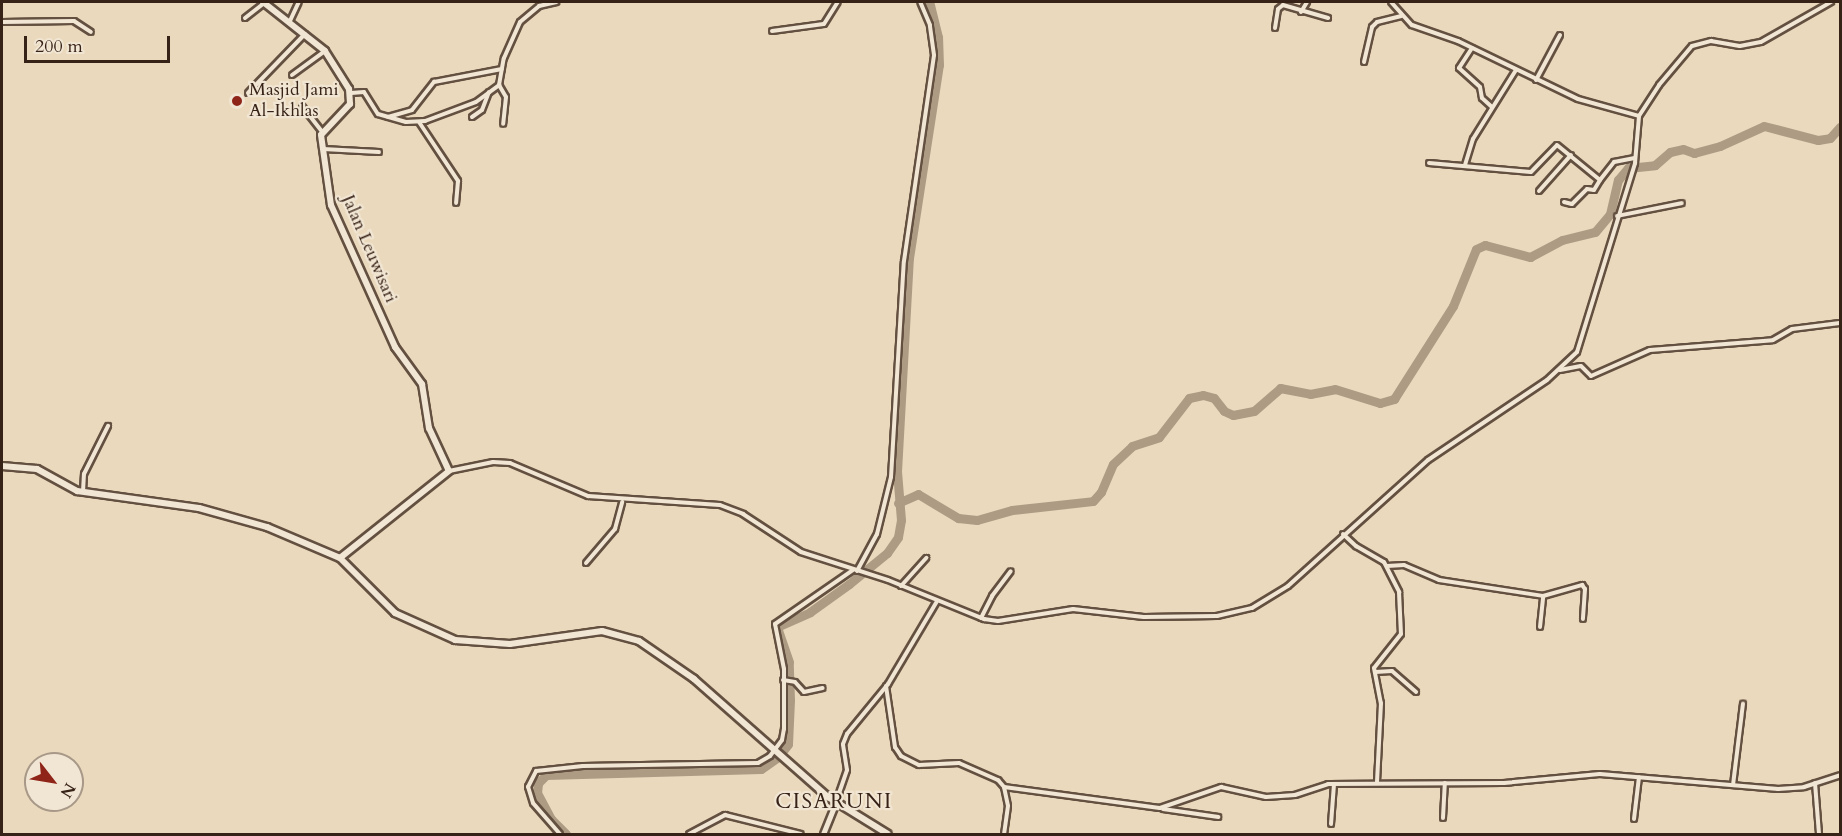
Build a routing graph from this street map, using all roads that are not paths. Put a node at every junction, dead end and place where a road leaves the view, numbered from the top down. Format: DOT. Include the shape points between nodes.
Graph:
graph roads {
  1 [pos="264,2"];
  2 [pos="299,2"];
  3 [pos="557,2"];
  4 [pos="838,2"];
  5 [pos="920,2"];
  6 [pos="1308,2"];
  7 [pos="1391,2"];
  8 [pos="1831,2"];
  9 [pos="1301,12"];
  10 [pos="1401,16"];
  11 [pos="244,18"];
  12 [pos="1328,18"];
  13 [pos="2,22"];
  14 [pos="289,23"];
  15 [pos="1275,28"];
  16 [pos="772,31"];
  17 [pos="91,32"];
  18 [pos="305,34"];
  19 [pos="1560,35"];
  20 [pos="1472,48"];
  21 [pos="325,51"];
  22 [pos="1364,62"];
  23 [pos="502,69"];
  24 [pos="1516,70"];
  25 [pos="292,75"];
  26 [pos="1536,80"];
  27 [pos="499,85"];
  28 [pos="489,92"];
  29 [pos="248,93"];
  30 [pos="351,93"];
  31 [pos="302,106"];
  32 [pos="1492,107"];
  33 [pos="1640,116"];
  34 [pos="388,117"];
  35 [pos="472,117"];
  36 [pos="419,122"];
  37 [pos="503,124"];
  38 [pos="322,132"];
  39 [pos="323,148"];
  40 [pos="379,152"];
  41 [pos="1571,155"];
  42 [pos="1635,161"];
  43 [pos="1429,163"];
  44 [pos="1465,165"];
  45 [pos="1600,180"];
  46 [pos="1539,191"];
  47 [pos="1564,202"];
  48 [pos="456,203"];
  49 [pos="1682,204"];
  50 [pos="1616,216"];
  51 [pos="1840,323"];
  52 [pos="1558,370"];
  53 [pos="108,426"];
  54 [pos="2,466"];
  55 [pos="449,471"];
  56 [pos="83,492"];
  57 [pos="622,502"];
  58 [pos="1343,534"];
  59 [pos="340,558"];
  60 [pos="926,558"];
  61 [pos="586,563"];
  62 [pos="1388,566"];
  63 [pos="856,571"];
  64 [pos="1011,571"];
  65 [pos="901,586"];
  66 [pos="1543,596"];
  67 [pos="937,602"];
  68 [pos="981,618"];
  69 [pos="1583,619"];
  70 [pos="1540,627"];
  71 [pos="1375,672"];
  72 [pos="788,681"];
  73 [pos="886,686"];
  74 [pos="823,688"];
  75 [pos="1416,692"];
  76 [pos="1743,704"];
  77 [pos="780,753"];
  78 [pos="1840,775"];
  79 [pos="1639,777"];
  80 [pos="1377,782"];
  81 [pos="1445,783"];
  82 [pos="1815,783"];
  83 [pos="1334,784"];
  84 [pos="1733,785"];
  85 [pos="1004,787"];
  86 [pos="836,802"];
  87 [pos="1160,808"];
  88 [pos="1218,817"];
  89 [pos="1443,818"];
  90 [pos="1634,819"];
  91 [pos="1331,825"];
  92 [pos="560,834"];
  93 [pos="689,834"];
  94 [pos="801,834"];
  95 [pos="824,834"];
  96 [pos="888,834"];
  97 [pos="1004,834"];
  98 [pos="1819,834"];
  1 -- 11 [label="street"];
  1 -- 14 [label="main road"];
  2 -- 14 [label="street"];
  3 -- 23 [label="street" via="539,6 520,22"];
  4 -- 16 [label="street" via="824,24"];
  5 -- 63 [label="street" via="930,25 934,55 904,261 891,477 877,534"];
  6 -- 9 [label="street"];
  7 -- 10 [label="street"];
  8 -- 33 [label="street" via="1761,42 1740,46 1711,41 1692,46 1659,85"];
  9 -- 12 [label="street"];
  9 -- 15 [label="street" via="1280,6"];
  10 -- 20 [label="street" via="1412,26"];
  10 -- 22 [label="street" via="1372,27"];
  13 -- 17 [label="street" via="74,21"];
  14 -- 18 [label="main road"];
  18 -- 21 [label="main road"];
  18 -- 29 [label="street"];
  19 -- 26 [label="street"];
  20 -- 24 [label="street"];
  20 -- 32 [label="street" via="1459,67 1480,87 1482,98"];
  21 -- 25 [label="street"];
  21 -- 30 [label="main road"];
  23 -- 27 [label="street"];
  23 -- 34 [label="street" via="434,82 412,110"];
  24 -- 26 [label="street"];
  24 -- 32 [label="street"];
  26 -- 33 [label="street" via="1578,99"];
  27 -- 28 [label="street"];
  27 -- 37 [label="street" via="506,97"];
  28 -- 35 [label="street" via="482,110"];
  28 -- 36 [label="street" via="476,102"];
  30 -- 34 [label="street" via="364,92 377,113"];
  30 -- 38 [label="main road" via="349,106"];
  31 -- 38 [label="street"];
  32 -- 44 [label="street" via="1473,139"];
  33 -- 42 [label="street"];
  34 -- 36 [label="street"];
  36 -- 48 [label="street" via="458,181"];
  38 -- 39 [label="main road, Jalan Leuwisari"];
  39 -- 40 [label="street"];
  39 -- 55 [label="main road, Jalan Leuwisari" via="333,212 395,347 422,384 429,428"];
  41 -- 44 [label="street" via="1556,146 1528,172"];
  41 -- 45 [label="street"];
  41 -- 46 [label="street"];
  42 -- 45 [label="street" via="1614,162"];
  42 -- 50 [label="street"];
  43 -- 44 [label="street"];
  45 -- 47 [label="street" via="1594,190 1587,189 1572,204"];
  49 -- 50 [label="street"];
  50 -- 52 [label="street" via="1579,346"];
  51 -- 52 [label="street" via="1792,329 1773,340 1650,350 1591,376 1581,366"];
  52 -- 58 [label="street" via="1428,460"];
  53 -- 56 [label="street" via="84,474"];
  54 -- 56 [label="main road" via="37,469"];
  55 -- 57 [label="street" via="492,462 510,463 573,491"];
  55 -- 59 [label="main road"];
  56 -- 59 [label="main road" via="154,500 245,520"];
  57 -- 61 [label="street" via="615,529"];
  57 -- 63 [label="street" via="701,501 720,505 743,514 801,552"];
  58 -- 62 [label="street"];
  58 -- 68 [label="street" via="1282,591 1240,612 1144,617 1073,609 998,621"];
  59 -- 77 [label="main road" via="396,613 455,640 510,645 602,631 639,641 694,679"];
  60 -- 65 [label="street"];
  62 -- 66 [label="street" via="1404,565 1444,581"];
  62 -- 71 [label="street" via="1398,589 1402,628 1398,641 1375,664"];
  63 -- 65 [label="street"];
  63 -- 72 [label="street" via="775,624"];
  64 -- 68 [label="street"];
  65 -- 67 [label="street"];
  66 -- 69 [label="street" via="1584,586"];
  66 -- 70 [label="street"];
  67 -- 68 [label="street"];
  67 -- 73 [label="street"];
  71 -- 75 [label="street" via="1392,671"];
  71 -- 80 [label="street" via="1381,703"];
  72 -- 74 [label="street" via="804,692"];
  72 -- 77 [label="street"];
  73 -- 85 [label="street" via="895,747 901,756 919,765 959,764 978,769"];
  73 -- 86 [label="street" via="847,734 843,744 847,770"];
  76 -- 84 [label="street"];
  77 -- 86 [label="main road"];
  77 -- 92 [label="street" via="758,763 584,766 536,771 528,786 533,803"];
  78 -- 82 [label="street"];
  79 -- 81 [label="street" via="1587,775 1504,783"];
  79 -- 84 [label="street"];
  79 -- 90 [label="street"];
  80 -- 81 [label="street"];
  80 -- 83 [label="street"];
  81 -- 89 [label="street"];
  82 -- 84 [label="street" via="1778,789"];
  82 -- 98 [label="street"];
  83 -- 87 [label="street" via="1295,795 1266,797 1221,787"];
  83 -- 91 [label="street"];
  85 -- 87 [label="street"];
  85 -- 97 [label="street" via="1008,806"];
  86 -- 95 [label="street"];
  86 -- 96 [label="main road"];
  87 -- 88 [label="street"];
  93 -- 94 [label="street" via="725,815"];
}
